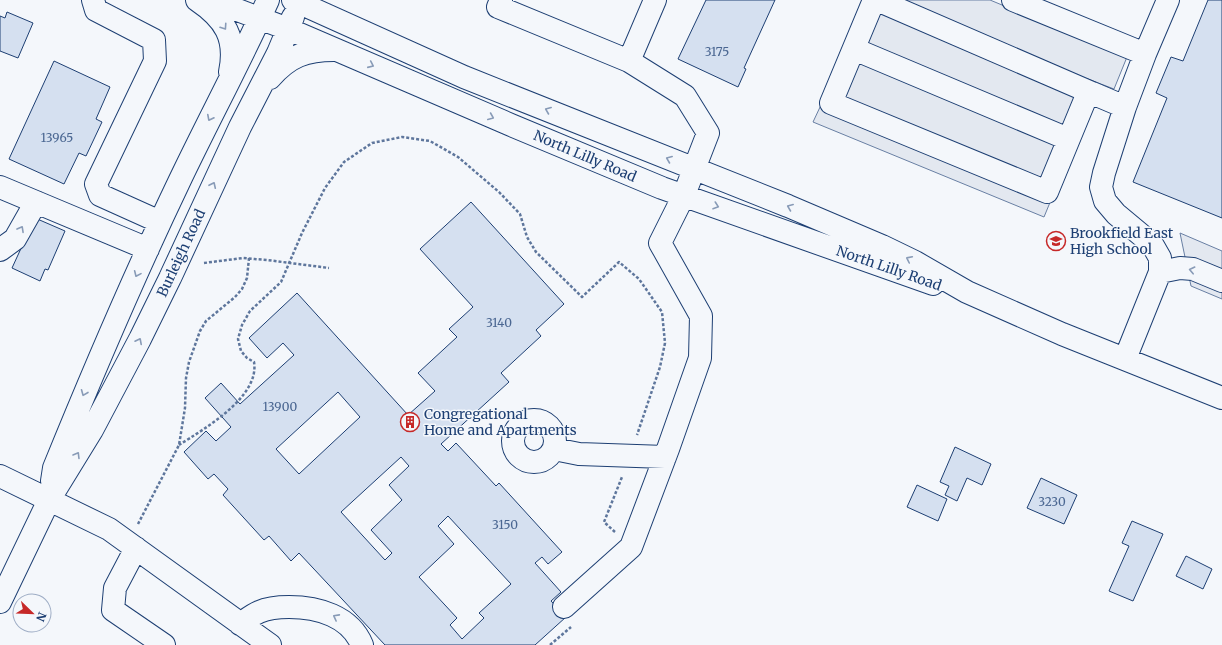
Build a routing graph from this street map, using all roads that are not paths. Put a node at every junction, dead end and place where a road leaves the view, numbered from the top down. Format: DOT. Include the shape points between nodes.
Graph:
graph roads {
  1 [pos="93,0"];
  2 [pos="197,0"];
  3 [pos="211,0"];
  4 [pos="501,0"];
  5 [pos="655,0"];
  6 [pos="874,0"];
  7 [pos="878,0"];
  8 [pos="1014,0"];
  9 [pos="1168,0"];
  10 [pos="297,1"];
  11 [pos="264,9"];
  12 [pos="288,29"];
  13 [pos="854,49"];
  14 [pos="336,50"];
  15 [pos="1145,54"];
  16 [pos="629,61"];
  17 [pos="228,84"];
  18 [pos="1092,93"];
  19 [pos="256,94"];
  20 [pos="1125,107"];
  21 [pos="1068,139"];
  22 [pos="694,169"];
  23 [pos="0,187"];
  24 [pos="684,196"];
  25 [pos="36,202"];
  26 [pos="160,222"];
  27 [pos="148,249"];
  28 [pos="0,250"];
  29 [pos="1160,272"];
  30 [pos="1222,281"];
  31 [pos="967,292"];
  32 [pos="1125,359"];
  33 [pos="1222,398"];
  34 [pos="554,449"];
  35 [pos="666,456"];
  36 [pos="0,476"];
  37 [pos="49,500"];
  38 [pos="132,545"];
  39 [pos="0,602"];
  40 [pos="564,607"];
  41 [pos="240,624"];
  42 [pos="164,645"];
  43 [pos="270,645"];
  44 [pos="362,645"];
  1 -- 26 [label="street" via="96,10 154,40 155,61 96,184 100,195"];
  2 -- 17 [label="street, one-way" via="217,16 229,33 232,60"];
  3 -- 11 [label="street, North Lilly Road"];
  4 -- 16 [label="street" via="498,7"];
  5 -- 16 [label="street"];
  6 -- 13 [label="street"];
  7 -- 18 [label="street"];
  8 -- 15 [label="street"];
  9 -- 15 [label="street"];
  10 -- 12 [label="street, Burleigh Road"];
  22 -- 10 [label="street, North Lilly Road, one-way" via="464,77"];
  11 -- 12 [label="street, North Lilly Road"];
  11 -- 17 [label="street, Burleigh Road"];
  12 -- 14 [label="street, North Lilly Road"];
  12 -- 19 [label="street, Burleigh Road"];
  13 -- 21 [label="street"];
  13 -- 21 [label="street" via="831,103 838,106 1047,192"];
  14 -- 19 [label="street" via="310,52 289,60"];
  14 -- 24 [label="street, North Lilly Road, one-way"];
  15 -- 20 [label="street"];
  16 -- 22 [label="street" via="685,96 708,133"];
  17 -- 26 [label="street, Burleigh Road, one-way"];
  18 -- 20 [label="street"];
  18 -- 21 [label="street" via="1087,95"];
  37 -- 19 [label="street, Burleigh Road, one-way" via="92,430 140,339"];
  20 -- 29 [label="street" via="1101,187 1105,201 1116,214 1152,244 1160,258"];
  22 -- 24 [label="street"];
  31 -- 22 [label="street, North Lilly Road, one-way" via="882,246"];
  23 -- 25 [label="street"];
  24 -- 31 [label="street, North Lilly Road, one-way" via="938,286"];
  24 -- 35 [label="street" via="660,243 701,316 700,358"];
  25 -- 27 [label="street"];
  28 -- 25 [label="street, one-way" via="15,239"];
  26 -- 27 [label="street, Burleigh Road"];
  27 -- 37 [label="street, Burleigh Road, one-way" via="94,368 57,461"];
  30 -- 29 [label="street, one-way" via="1193,269 1180,268"];
  29 -- 32 [label="street"];
  31 -- 32 [label="street, North Lilly Road"];
  32 -- 33 [label="street, North Lilly Road"];
  34 -- 35 [label="street" via="579,454"];
  35 -- 40 [label="street" via="631,546"];
  36 -- 37 [label="street"];
  37 -- 38 [label="street" via="109,529"];
  37 -- 39 [label="street, Burleigh Road"];
  38 -- 41 [label="street"];
  38 -- 42 [label="street" via="115,588 113,610"];
  41 -- 43 [label="street"];
  44 -- 41 [label="street, one-way" via="357,635 341,620 310,608 269,609"];
}
